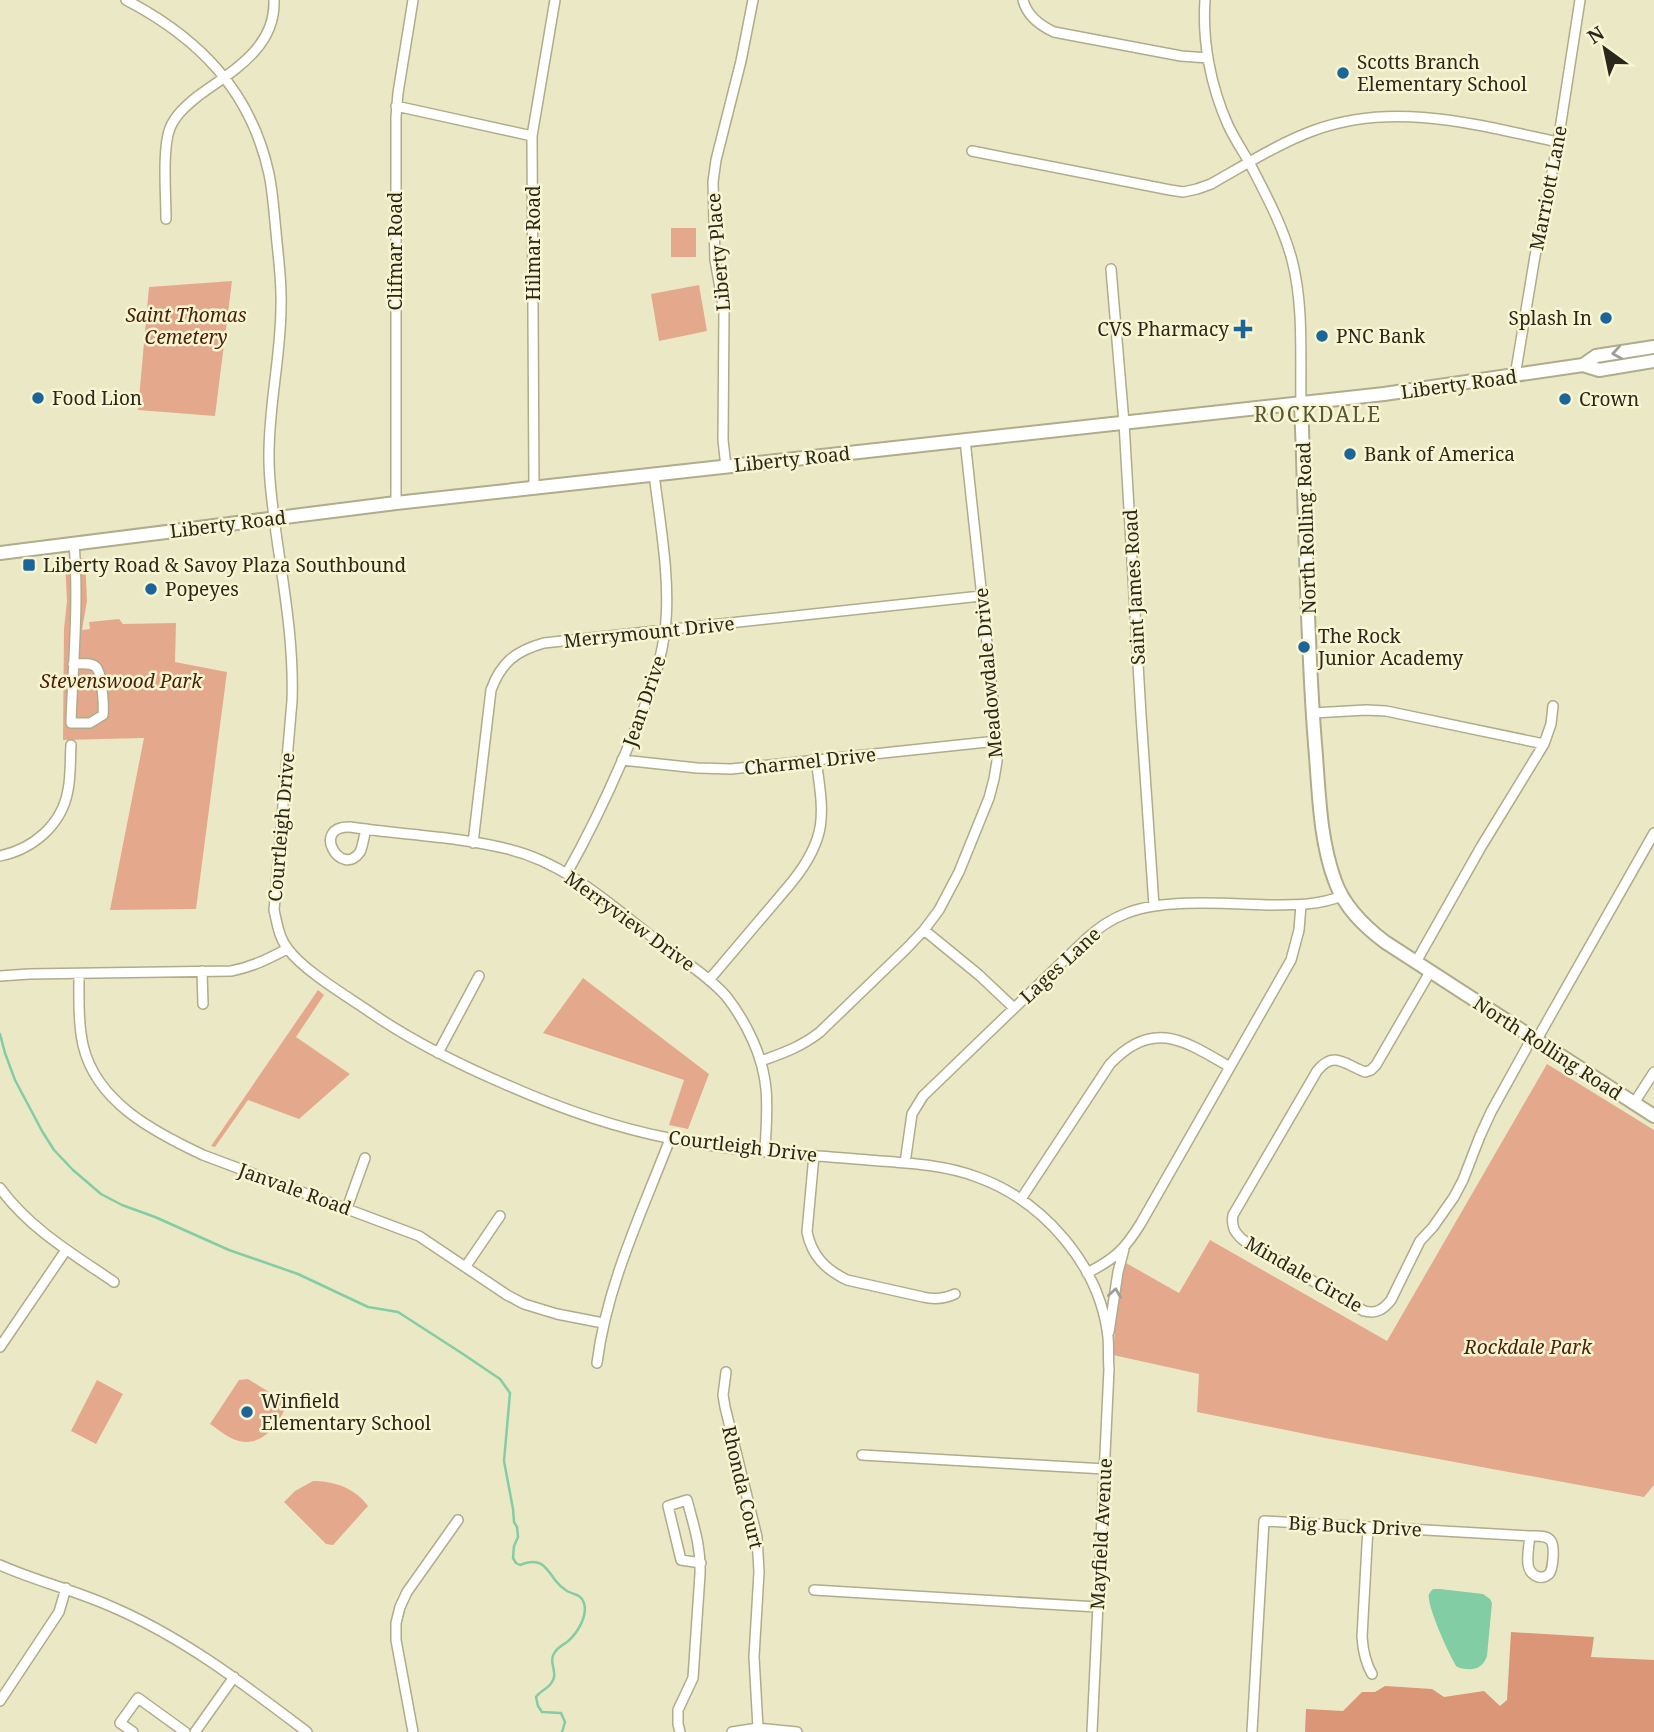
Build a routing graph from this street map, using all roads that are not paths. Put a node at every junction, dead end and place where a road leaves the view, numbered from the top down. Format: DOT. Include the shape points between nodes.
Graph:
graph roads {
  1 [pos="126,0"];
  2 [pos="274,0"];
  3 [pos="413,0"];
  4 [pos="555,0"];
  5 [pos="753,0"];
  6 [pos="1023,0"];
  7 [pos="1205,0"];
  8 [pos="1580,0"];
  9 [pos="1208,58"];
  10 [pos="224,77"];
  11 [pos="396,106"];
  12 [pos="532,136"];
  13 [pos="1558,142"];
  14 [pos="972,151"];
  15 [pos="1249,163"];
  16 [pos="166,219"];
  17 [pos="1111,268"];
  18 [pos="1654,347"];
  19 [pos="1654,361"];
  20 [pos="1583,365"];
  21 [pos="1515,376"];
  22 [pos="1301,404"];
  23 [pos="1124,423"];
  24 [pos="965,440"];
  25 [pos="726,467"];
  26 [pos="654,474"];
  27 [pos="534,488"];
  28 [pos="396,503"];
  29 [pos="274,518"];
  30 [pos="74,543"];
  31 [pos="0,553"];
  32 [pos="982,596"];
  33 [pos="665,629"];
  34 [pos="72,664"];
  35 [pos="1553,706"];
  36 [pos="1312,713"];
  37 [pos="997,741"];
  38 [pos="1544,744"];
  39 [pos="71,746"];
  40 [pos="622,760"];
  41 [pos="816,760"];
  42 [pos="366,829"];
  43 [pos="1654,833"];
  44 [pos="473,843"];
  45 [pos="0,856"];
  46 [pos="567,873"];
  47 [pos="1342,896"];
  48 [pos="1301,905"];
  49 [pos="1154,906"];
  50 [pos="924,930"];
  51 [pos="287,949"];
  52 [pos="1416,962"];
  53 [pos="202,971"];
  54 [pos="1430,972"];
  55 [pos="79,974"];
  56 [pos="0,976"];
  57 [pos="479,976"];
  58 [pos="709,980"];
  59 [pos="203,1004"];
  60 [pos="1014,1008"];
  61 [pos="1534,1039"];
  62 [pos="438,1053"];
  63 [pos="761,1061"];
  64 [pos="1230,1067"];
  65 [pos="1654,1072"];
  66 [pos="1634,1103"];
  67 [pos="1654,1116"];
  68 [pos="670,1139"];
  69 [pos="765,1151"];
  70 [pos="814,1155"];
  71 [pos="365,1158"];
  72 [pos="905,1163"];
  73 [pos="0,1188"];
  74 [pos="1021,1199"];
  75 [pos="346,1208"];
  76 [pos="500,1216"];
  77 [pos="1124,1249"];
  78 [pos="66,1250"];
  79 [pos="466,1266"];
  80 [pos="1087,1273"];
  81 [pos="114,1282"];
  82 [pos="955,1294"];
  83 [pos="603,1323"];
  84 [pos="1108,1337"];
  85 [pos="0,1348"];
  86 [pos="597,1363"];
  87 [pos="726,1372"];
  88 [pos="862,1455"];
  89 [pos="1104,1468"];
  90 [pos="458,1520"];
  91 [pos="1368,1527"];
  92 [pos="1530,1535"];
  93 [pos="701,1563"];
  94 [pos="0,1565"];
  95 [pos="66,1588"];
  96 [pos="814,1590"];
  97 [pos="1097,1606"];
  98 [pos="1372,1674"];
  99 [pos="234,1677"];
  100 [pos="0,1701"];
  101 [pos="758,1728"];
  102 [pos="133,1732"];
  103 [pos="185,1732"];
  104 [pos="195,1732"];
  105 [pos="307,1732"];
  106 [pos="413,1732"];
  107 [pos="680,1732"];
  108 [pos="732,1732"];
  109 [pos="797,1732"];
  110 [pos="1093,1732"];
  111 [pos="1252,1732"];
  1 -- 10 [label="street, Courtleigh Drive" via="184,36"];
  2 -- 10 [label="street" via="268,34 260,47"];
  3 -- 11 [label="street, Clifmar Road"];
  4 -- 12 [label="street, Hilmar Road"];
  5 -- 25 [label="street, Liberty Place" via="713,182 715,260 724,310"];
  6 -- 9 [label="street" via="1026,11 1054,32"];
  7 -- 9 [label="street, North Rolling Road"];
  8 -- 13 [label="street, Marriott Lane"];
  9 -- 15 [label="street, North Rolling Road" via="1228,125"];
  10 -- 16 [label="street" via="188,104 171,127 166,149"];
  10 -- 29 [label="street, Courtleigh Drive" via="251,121 273,198 281,305 269,457"];
  11 -- 12 [label="street"];
  11 -- 28 [label="street, Clifmar Road"];
  12 -- 27 [label="street, Hilmar Road"];
  13 -- 15 [label="street" via="1432,117 1362,117 1316,130"];
  13 -- 21 [label="street, Marriott Lane"];
  14 -- 15 [label="street" via="1183,192 1211,184"];
  15 -- 22 [label="street, North Rolling Road" via="1292,260 1298,288"];
  17 -- 23 [label="street, Saint James Road"];
  18 -- 20 [label="main road, Liberty Road, one-way" via="1596,356"];
  19 -- 20 [label="main road, Liberty Road" via="1599,370"];
  20 -- 21 [label="main road, Liberty Road"];
  21 -- 22 [label="main road, Liberty Road"];
  22 -- 23 [label="main road, Liberty Road"];
  22 -- 36 [label="main road, North Rolling Road"];
  23 -- 24 [label="main road, Liberty Road"];
  23 -- 49 [label="street, Saint James Road"];
  24 -- 25 [label="main road, Liberty Road"];
  24 -- 32 [label="street, Meadowdale Drive"];
  25 -- 26 [label="main road, Liberty Road"];
  26 -- 27 [label="main road, Liberty Road"];
  26 -- 33 [label="street, Jean Drive"];
  27 -- 28 [label="main road, Liberty Road"];
  28 -- 29 [label="main road, Liberty Road"];
  29 -- 30 [label="main road, Liberty Road"];
  29 -- 51 [label="street, Courtleigh Drive" via="293,672 274,910"];
  30 -- 31 [label="main road, Liberty Road"];
  30 -- 34 [label="street"];
  32 -- 33 [label="street, Merrymount Drive"];
  32 -- 37 [label="street, Meadowdale Drive"];
  33 -- 40 [label="street, Jean Drive" via="653,686"];
  33 -- 44 [label="street, Merrymount Drive" via="544,643 510,659 491,690"];
  34 -- 34 [label="street" via="90,664 99,672 103,715 90,723 71,723"];
  35 -- 38 [label="street"];
  36 -- 38 [label="street" via="1386,711"];
  36 -- 47 [label="main road, North Rolling Road" via="1323,832"];
  37 -- 41 [label="street, Charmel Drive"];
  37 -- 50 [label="street, Meadowdale Drive" via="989,798 951,889"];
  38 -- 52 [label="street"];
  39 -- 45 [label="street" via="68,793 56,819 26,848"];
  40 -- 41 [label="street, Charmel Drive" via="713,769"];
  40 -- 46 [label="street, Jean Drive"];
  41 -- 58 [label="street" via="822,820 812,852"];
  42 -- 44 [label="street, Merryview Drive"];
  43 -- 61 [label="street"];
  44 -- 46 [label="street, Merryview Drive" via="509,849"];
  46 -- 58 [label="street, Merryview Drive"];
  47 -- 48 [label="street, Lages Lane"];
  47 -- 52 [label="main road, North Rolling Road" via="1370,930"];
  48 -- 49 [label="street, Lages Lane"];
  48 -- 64 [label="street, Mayfield Avenue" via="1291,960"];
  49 -- 60 [label="street, Lages Lane" via="1125,913 1096,931"];
  50 -- 60 [label="street"];
  50 -- 63 [label="street, Meadowdale Drive" via="820,1032 792,1050"];
  51 -- 53 [label="street" via="247,968"];
  51 -- 62 [label="street, Courtleigh Drive" via="370,1012"];
  52 -- 54 [label="main road, North Rolling Road"];
  53 -- 55 [label="street"];
  53 -- 59 [label="street"];
  54 -- 61 [label="main road, North Rolling Road"];
  54 -- 61 [label="street, Mindale Circle" via="1371,1070 1365,1072 1331,1059 1317,1071 1233,1215 1233,1229 1243,1240 1364,1311 1378,1312 1391,1300 1420,1241 1454,1197 1491,1112"];
  55 -- 56 [label="street"];
  55 -- 75 [label="street, Janvale Road" via="80,1028 87,1060 120,1105 203,1155"];
  57 -- 62 [label="street"];
  58 -- 63 [label="street, Merryview Drive" via="734,1006"];
  60 -- 72 [label="street, Lages Lane" via="917,1104 909,1125"];
  61 -- 66 [label="main road, North Rolling Road"];
  62 -- 68 [label="street, Courtleigh Drive" via="585,1116"];
  63 -- 69 [label="street, Merryview Drive" via="767,1088"];
  64 -- 74 [label="street" via="1178,1040 1153,1038 1130,1046 1110,1064"];
  64 -- 77 [label="street, Mayfield Avenue"];
  65 -- 66 [label="street"];
  66 -- 67 [label="main road, North Rolling Road"];
  68 -- 69 [label="street, Courtleigh Drive"];
  68 -- 83 [label="street"];
  69 -- 70 [label="street, Courtleigh Drive"];
  70 -- 72 [label="street, Courtleigh Drive"];
  70 -- 82 [label="street" via="807,1231 823,1265 847,1280 923,1297"];
  71 -- 75 [label="street"];
  72 -- 74 [label="street, Courtleigh Drive" via="960,1171"];
  73 -- 78 [label="street" via="30,1222"];
  74 -- 80 [label="street, Courtleigh Drive" via="1050,1223"];
  75 -- 79 [label="street, Janvale Road" via="419,1236"];
  76 -- 79 [label="street"];
  77 -- 80 [label="street, Mayfield Avenue"];
  84 -- 77 [label="street, Mayfield Avenue, one-way"];
  78 -- 81 [label="street"];
  78 -- 85 [label="street"];
  79 -- 83 [label="street, Janvale Road" via="524,1304"];
  80 -- 84 [label="street, Mayfield Avenue"];
  83 -- 86 [label="street"];
  84 -- 89 [label="street, Mayfield Avenue"];
  87 -- 101 [label="street, Rhonda Court" via="724,1407 758,1554 754,1657"];
  88 -- 89 [label="street"];
  89 -- 97 [label="street, Mayfield Avenue"];
  90 -- 106 [label="street" via="407,1592 396,1623"];
  91 -- 92 [label="street, Big Buck Drive"];
  91 -- 98 [label="street" via="1362,1637"];
  91 -- 111 [label="street, Big Buck Drive" via="1264,1521"];
  92 -- 92 [label="street" via="1548,1538 1553,1545 1552,1569 1544,1577 1529,1568"];
  93 -- 93 [label="street" via="687,1500 668,1506 681,1560"];
  93 -- 107 [label="street" via="693,1678 678,1710"];
  94 -- 95 [label="street"];
  95 -- 99 [label="street" via="177,1639"];
  95 -- 100 [label="street" via="59,1612"];
  96 -- 97 [label="street"];
  97 -- 110 [label="street, Mayfield Avenue"];
  99 -- 104 [label="street"];
  99 -- 105 [label="street"];
  101 -- 108 [label="street"];
  101 -- 109 [label="street"];
  102 -- 103 [label="street" via="120,1723 138,1698"];
}
